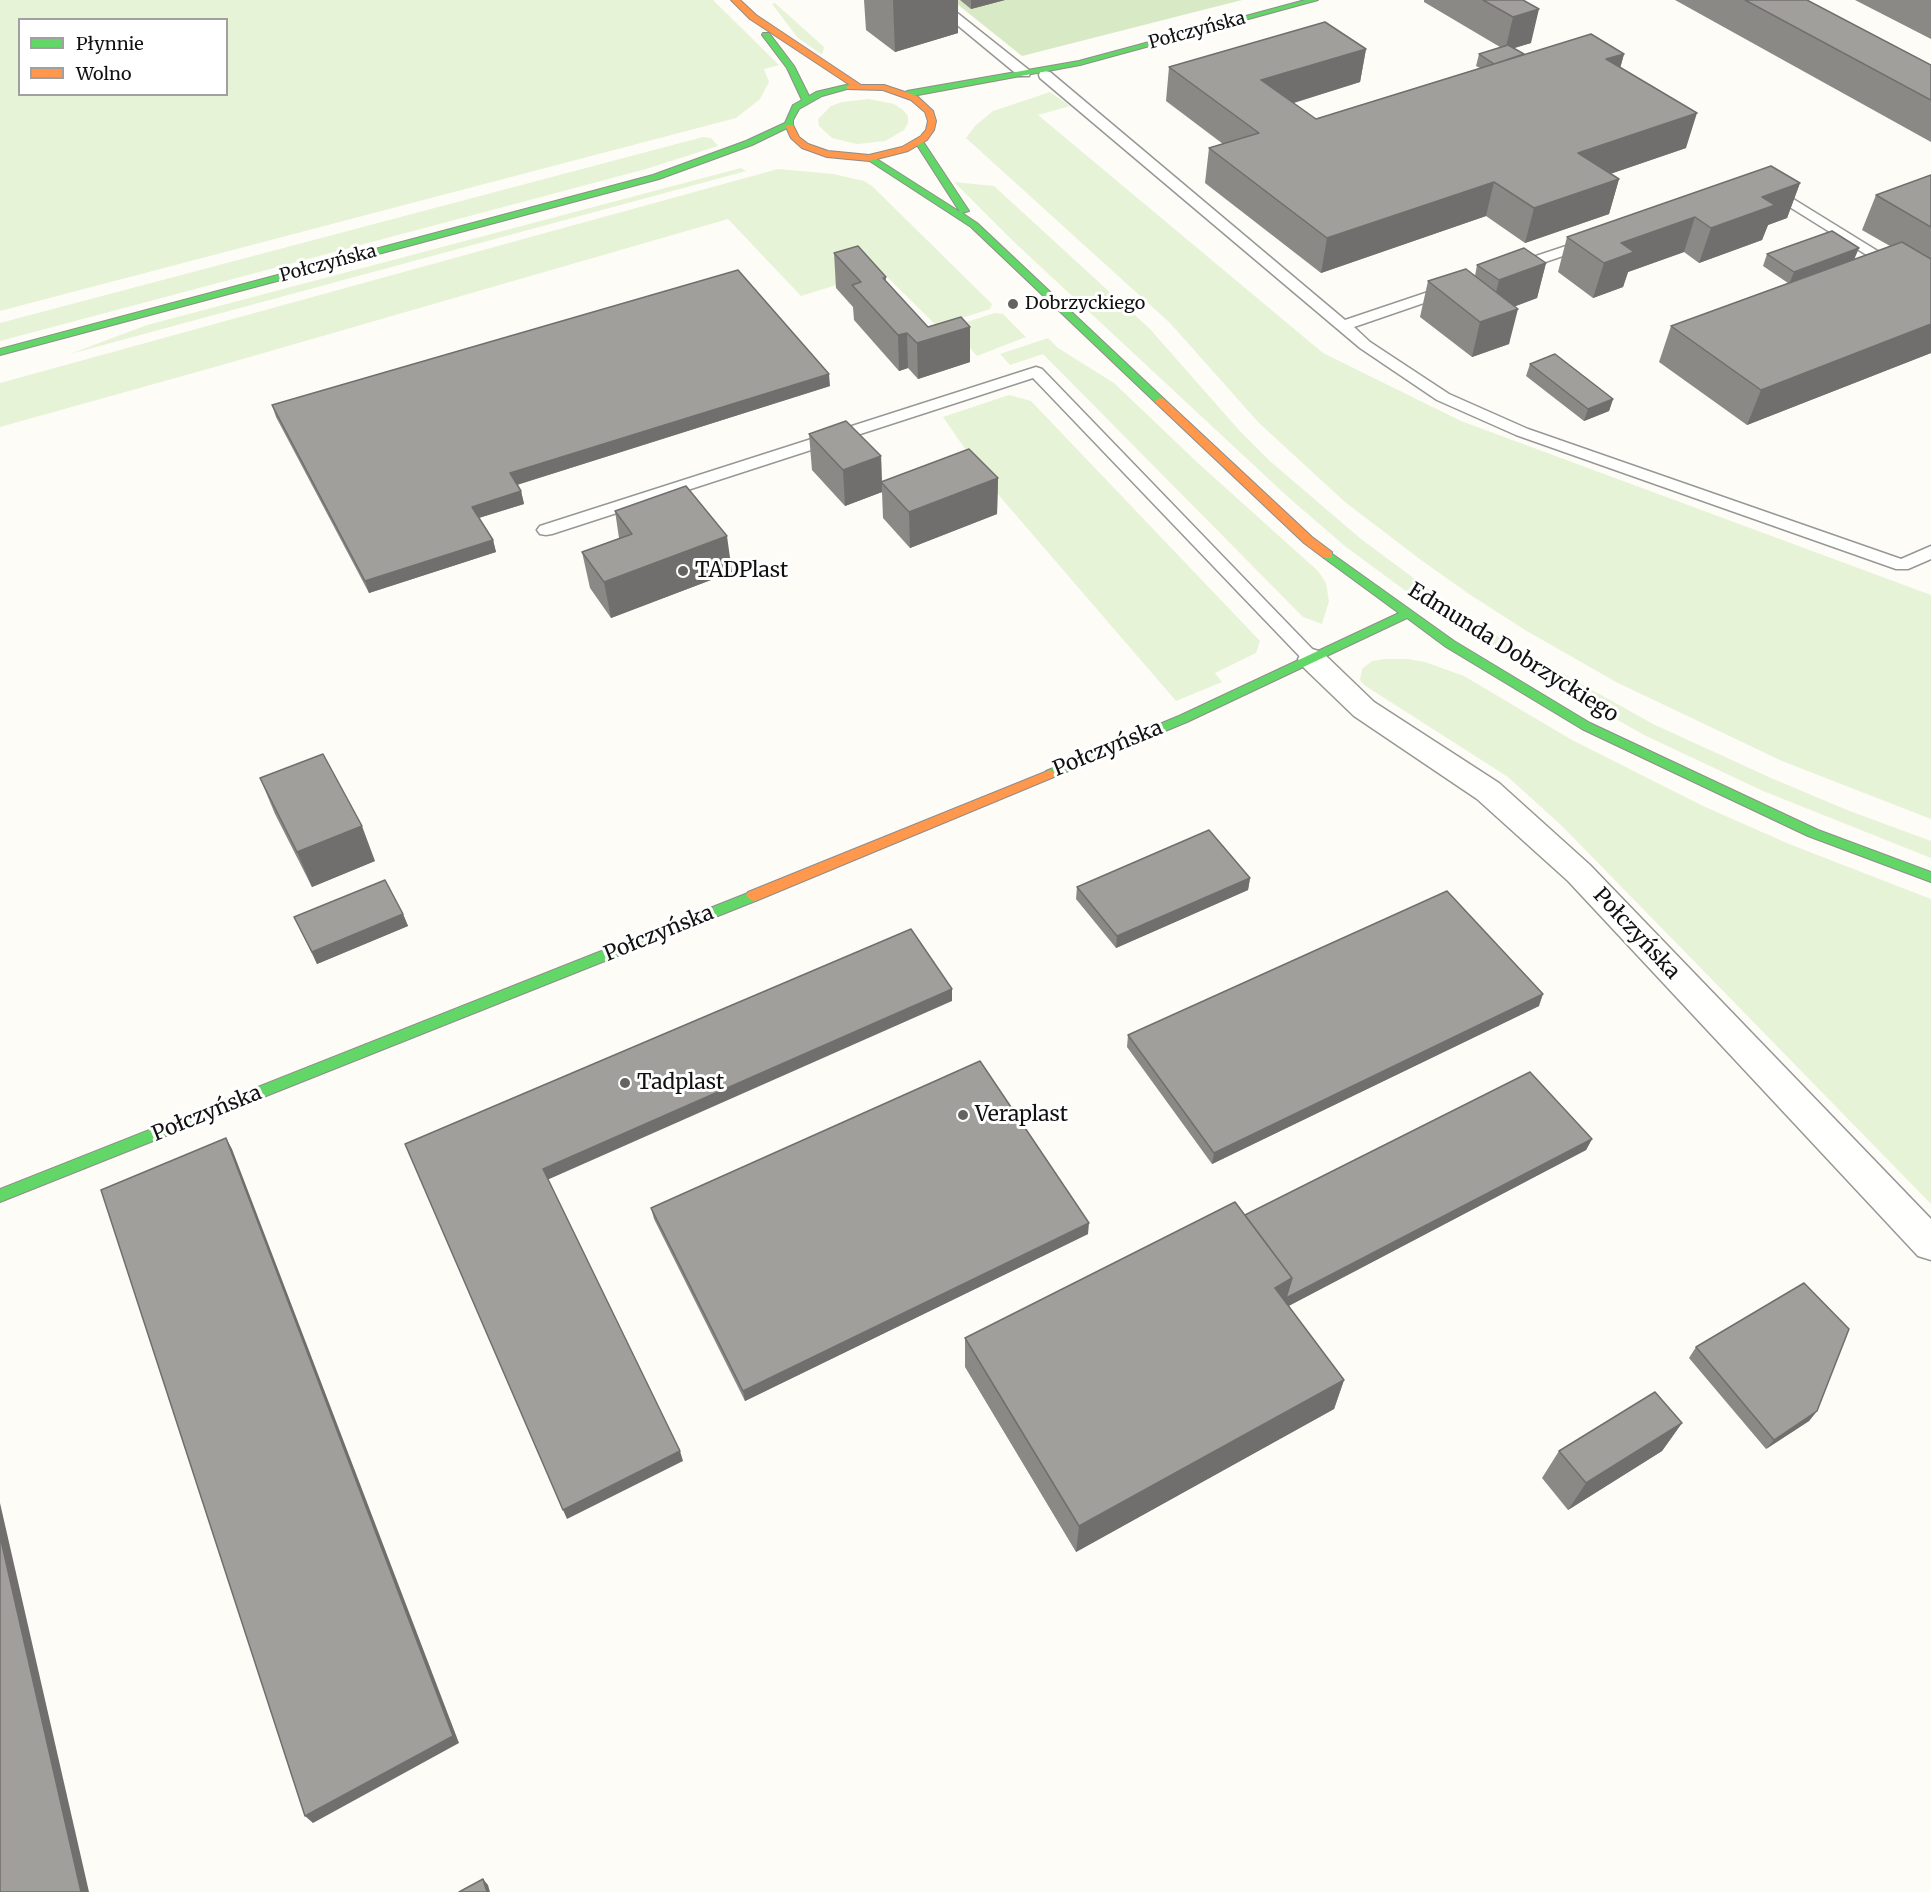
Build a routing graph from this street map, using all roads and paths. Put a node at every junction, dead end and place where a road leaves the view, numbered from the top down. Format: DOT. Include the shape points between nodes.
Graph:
graph roads {
  1 [pos="735,0"];
  2 [pos="933,0"];
  3 [pos="1308,1"];
  4 [pos="753,17"];
  5 [pos="1080,63"];
  6 [pos="1024,73"];
  7 [pos="1045,75"];
  8 [pos="859,87"];
  9 [pos="1008,89"];
  10 [pos="907,94"];
  11 [pos="806,100"];
  12 [pos="948,113"];
  13 [pos="932,121"];
  14 [pos="789,124"];
  15 [pos="919,142"];
  16 [pos="819,152"];
  17 [pos="788,155"];
  18 [pos="868,158"];
  19 [pos="736,163"];
  20 [pos="656,177"];
  21 [pos="1750,187"];
  22 [pos="974,225"];
  23 [pos="1603,237"];
  24 [pos="1502,272"];
  25 [pos="1468,283"];
  26 [pos="1931,291"];
  27 [pos="1343,326"];
  28 [pos="0,352"];
  29 [pos="546,530"];
  30 [pos="1931,552"];
  31 [pos="1406,614"];
  32 [pos="1312,659"];
  33 [pos="1931,877"];
  34 [pos="0,1196"];
  35 [pos="1931,1244"];
  1 -- 4 [label="main road"];
  2 -- 6 [label="lane"];
  3 -- 5 [label="main road, Połczyńska"];
  4 -- 8 [label="main road"];
  4 -- 11 [label="main road" via="790,68"];
  5 -- 6 [label="main road, Połczyńska"];
  5 -- 7 [label="main road, Połczyńska"];
  6 -- 10 [label="main road, Połczyńska"];
  7 -- 9 [label="main road, Połczyńska"];
  7 -- 27 [label="lane"];
  8 -- 10 [label="main road"];
  8 -- 11 [label="main road" via="826,92"];
  10 -- 13 [label="main road" via="925,106"];
  11 -- 14 [label="main road" via="793,111"];
  12 -- 13 [label="main road"];
  13 -- 15 [label="main road" via="930,130"];
  14 -- 16 [label="main road" via="795,138"];
  14 -- 20 [label="main road, Połczyńska"];
  15 -- 18 [label="main road"];
  15 -- 22 [label="main road, Edmunda Dobrzyckiego"];
  16 -- 17 [label="main road"];
  16 -- 18 [label="main road"];
  18 -- 22 [label="main road, Edmunda Dobrzyckiego"];
  19 -- 20 [label="main road, Połczyńska"];
  20 -- 28 [label="main road, Połczyńska"];
  21 -- 26 [label="lane" via="1761,183"];
  22 -- 31 [label="main road, Edmunda Dobrzyckiego" via="1308,540"];
  23 -- 24 [label="lane"];
  25 -- 27 [label="lane"];
  27 -- 30 [label="lane" via="1396,368 1443,397 1522,432 1902,565"];
  29 -- 32 [label="lane" via="1036,372"];
  31 -- 32 [label="main road, Połczyńska"];
  31 -- 33 [label="main road, Edmunda Dobrzyckiego" via="1526,691 1654,760 1813,833"];
  32 -- 34 [label="main road, Połczyńska" via="1183,719 778,886"];
  32 -- 35 [label="street, Połczyńska" via="1364,709 1488,791 1579,873"];
}
